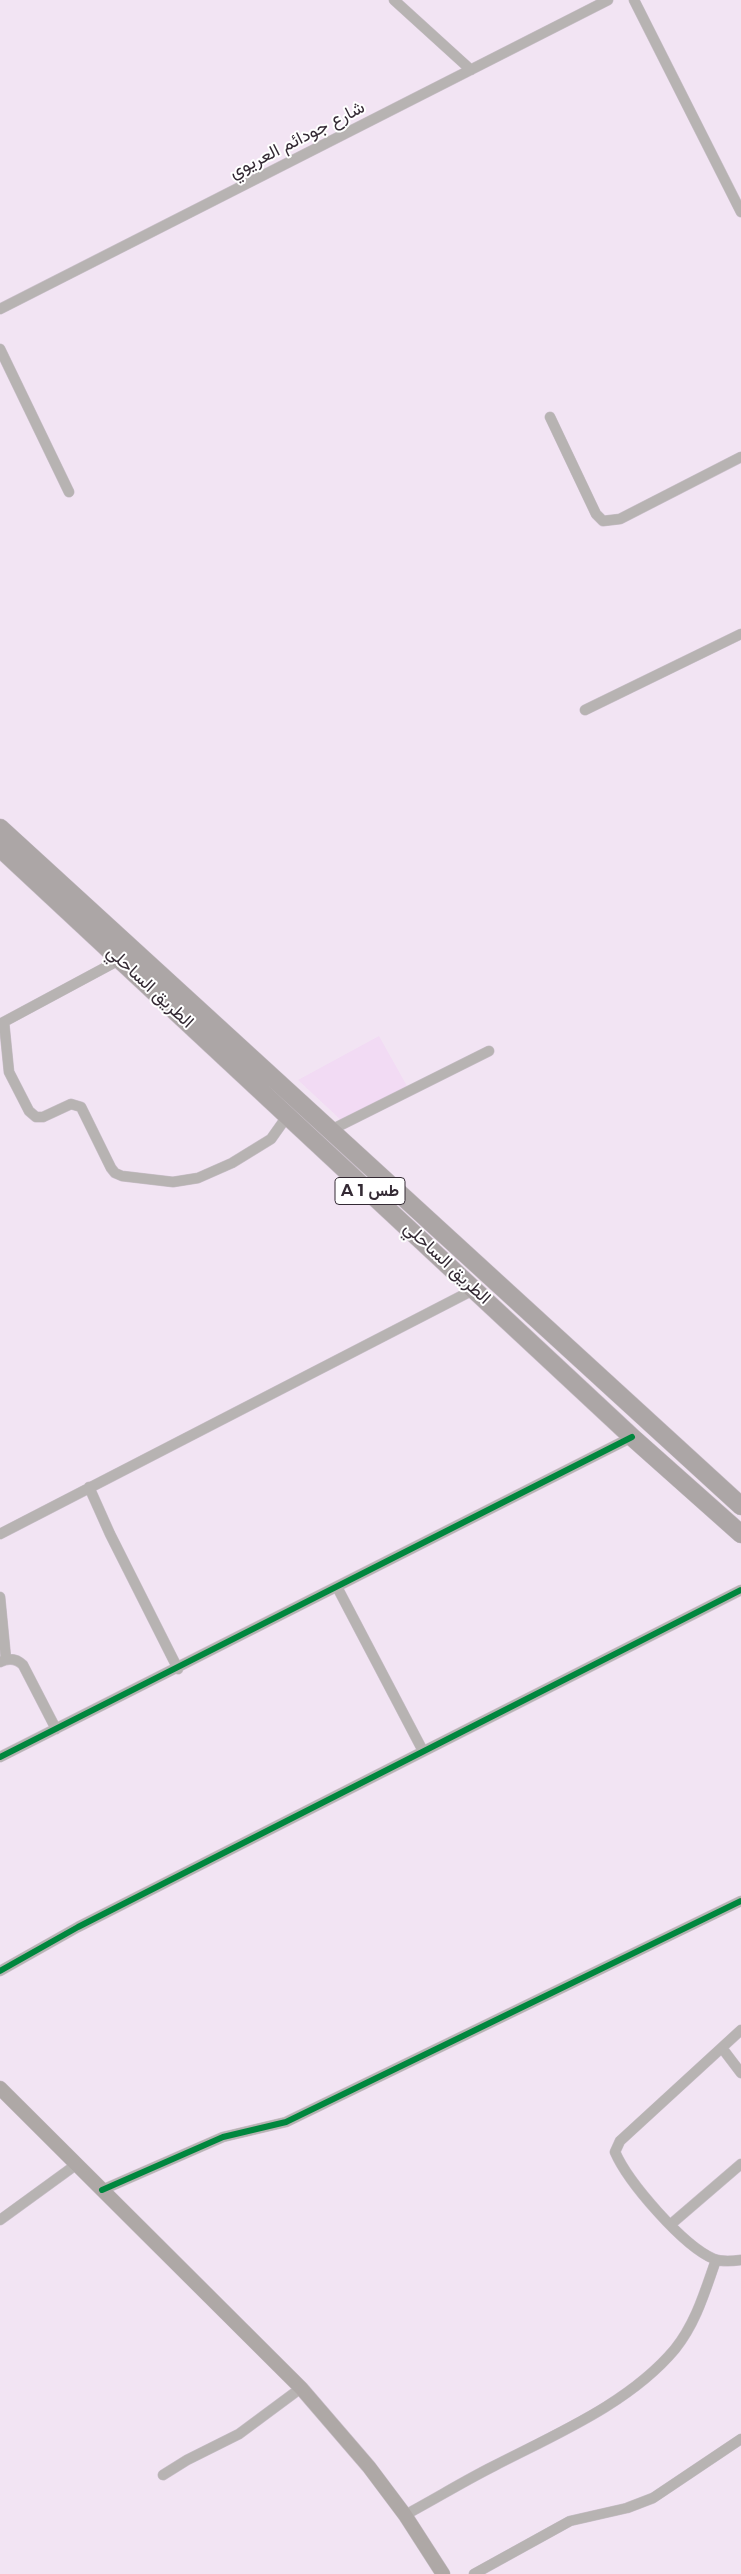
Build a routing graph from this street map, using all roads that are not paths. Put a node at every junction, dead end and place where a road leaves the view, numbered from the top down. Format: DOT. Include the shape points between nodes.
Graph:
graph roads {
  1 [pos="394,0"];
  2 [pos="608,0"];
  3 [pos="634,0"];
  4 [pos="471,70"];
  5 [pos="741,212"];
  6 [pos="0,309"];
  7 [pos="0,349"];
  8 [pos="550,417"];
  9 [pos="741,457"];
  10 [pos="69,492"];
  11 [pos="741,634"];
  12 [pos="586,710"];
  13 [pos="0,828"];
  14 [pos="0,848"];
  15 [pos="120,959"];
  16 [pos="2,1023"];
  17 [pos="489,1051"];
  18 [pos="288,1115"];
  19 [pos="329,1131"];
  20 [pos="475,1288"];
  21 [pos="632,1437"];
  22 [pos="90,1487"];
  23 [pos="741,1506"];
  24 [pos="0,1534"];
  25 [pos="741,1534"];
  26 [pos="337,1587"];
  27 [pos="741,1590"];
  28 [pos="0,1597"];
  29 [pos="3,1661"];
  30 [pos="178,1669"];
  31 [pos="56,1729"];
  32 [pos="423,1751"];
  33 [pos="0,1758"];
  34 [pos="741,1901"];
  35 [pos="0,1971"];
  36 [pos="741,2030"];
  37 [pos="722,2048"];
  38 [pos="741,2073"];
  39 [pos="0,2088"];
  40 [pos="77,2164"];
  41 [pos="741,2164"];
  42 [pos="102,2190"];
  43 [pos="0,2220"];
  44 [pos="670,2225"];
  45 [pos="716,2260"];
  46 [pos="741,2260"];
  47 [pos="301,2388"];
  48 [pos="741,2438"];
  49 [pos="163,2475"];
  50 [pos="405,2515"];
  51 [pos="443,2574"];
  52 [pos="474,2574"];
  1 -- 4 [label="street"];
  2 -- 4 [label="street, شارع جودائم العريوي"];
  3 -- 5 [label="street"];
  4 -- 6 [label="street, شارع جودائم العريوي"];
  7 -- 10 [label="street"];
  8 -- 9 [label="street" via="596,514 603,521 620,519"];
  11 -- 12 [label="street"];
  13 -- 19 [label="highway, الطريق الساحلي / A 1 طس"];
  14 -- 15 [label="highway, الطريق الساحلي / A 1 طس"];
  15 -- 16 [label="street"];
  15 -- 18 [label="highway, الطريق الساحلي / A 1 طس"];
  16 -- 18 [label="street" via="9,1072 29,1111 36,1117 43,1117 71,1104 81,1107 111,1168 122,1176 173,1182 198,1178 232,1163 271,1139"];
  17 -- 19 [label="street"];
  18 -- 20 [label="highway, الطريق الساحلي / A 1 طس"];
  19 -- 23 [label="highway, الطريق الساحلي / A 1 طس"];
  20 -- 21 [label="highway, الطريق الساحلي / A 1 طس"];
  20 -- 22 [label="street"];
  21 -- 25 [label="highway, الطريق الساحلي / A 1 طس"];
  21 -- 26 [label="street"];
  22 -- 24 [label="street"];
  22 -- 30 [label="street"];
  26 -- 30 [label="street"];
  26 -- 32 [label="street"];
  27 -- 32 [label="street"];
  28 -- 29 [label="street"];
  29 -- 31 [label="street" via="18,1660 23,1665"];
  30 -- 31 [label="street"];
  31 -- 33 [label="street"];
  32 -- 35 [label="street" via="78,1927"];
  34 -- 42 [label="street" via="286,2122 222,2137"];
  36 -- 37 [label="street"];
  37 -- 38 [label="street"];
  37 -- 44 [label="street" via="620,2141 615,2152 620,2164"];
  39 -- 40 [label="street"];
  40 -- 42 [label="street"];
  40 -- 43 [label="street"];
  41 -- 44 [label="street"];
  42 -- 47 [label="street"];
  44 -- 45 [label="street"];
  45 -- 46 [label="street"];
  45 -- 50 [label="street" via="699,2310 688,2330 656,2369 577,2424"];
  47 -- 49 [label="street" via="239,2434"];
  47 -- 50 [label="street"];
  48 -- 52 [label="street" via="653,2498 570,2521"];
  50 -- 51 [label="street"];
}
